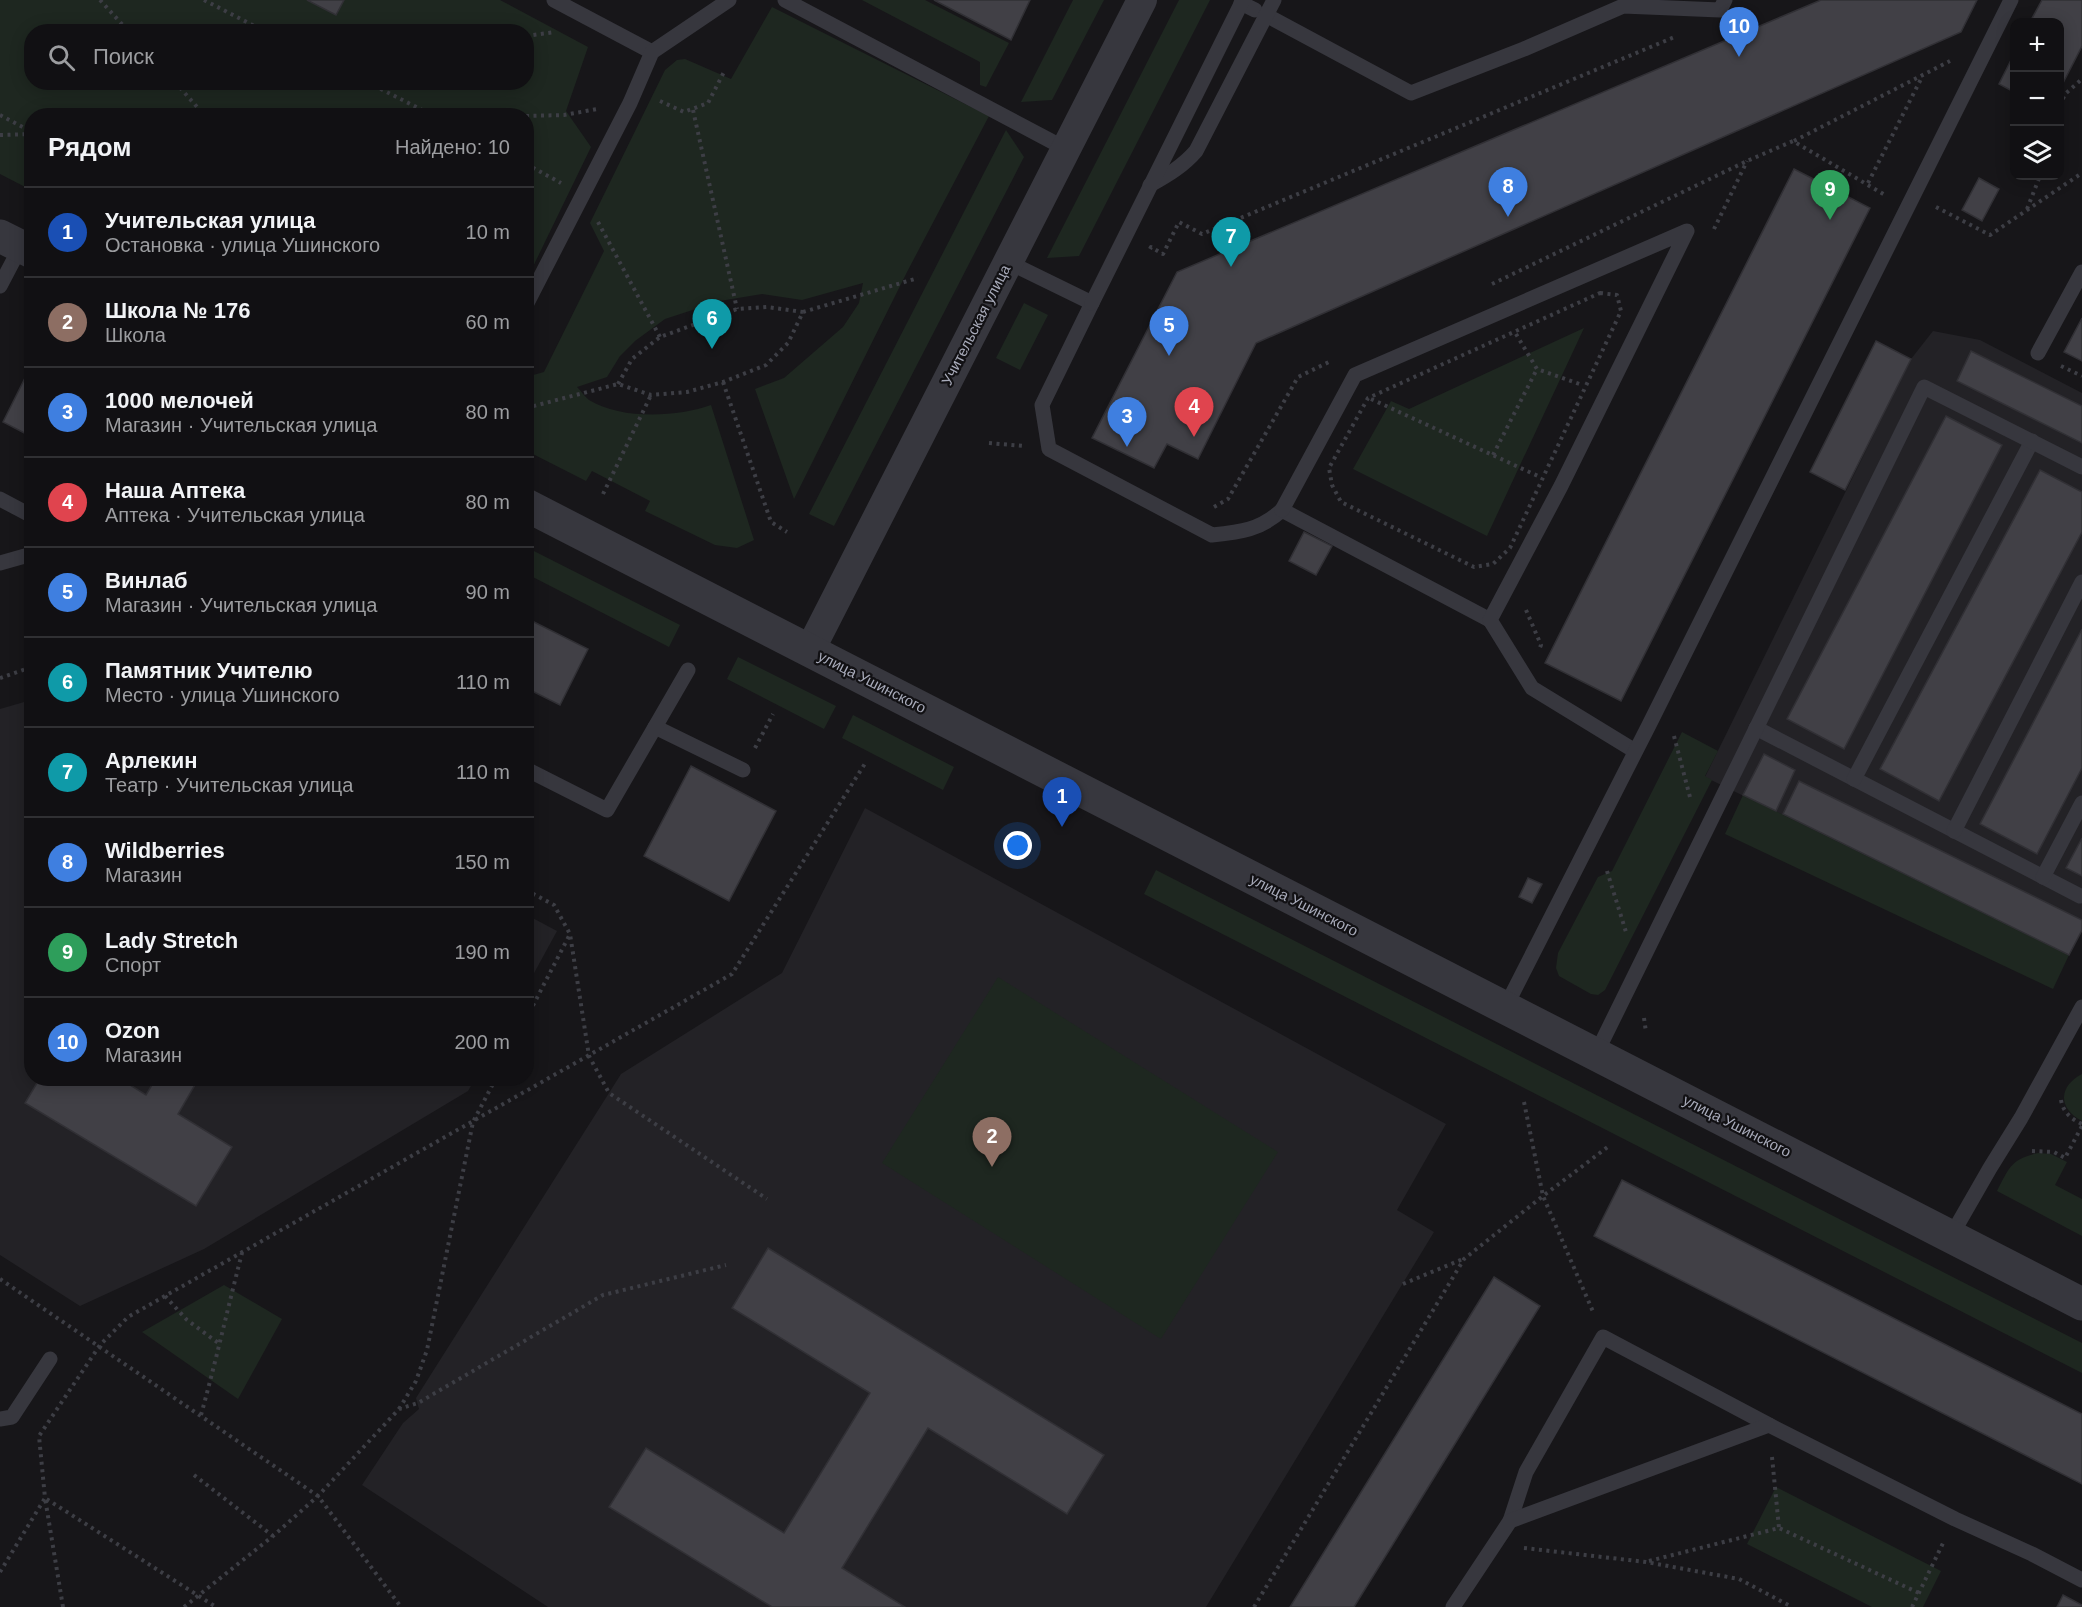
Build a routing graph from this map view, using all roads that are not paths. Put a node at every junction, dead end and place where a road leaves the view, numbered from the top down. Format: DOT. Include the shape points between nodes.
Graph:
graph roads {
  1 [pos="554,0"];
  2 [pos="729,0"];
  3 [pos="785,0"];
  4 [pos="1142,0"];
  5 [pos="1274,0"];
  6 [pos="1725,0"];
  7 [pos="2011,0"];
  8 [pos="1251,7"];
  9 [pos="652,52"];
  10 [pos="1066,149"];
  11 [pos="1150,185"];
  12 [pos="17,245"];
  13 [pos="1008,262"];
  14 [pos="2082,272"];
  15 [pos="0,286"];
  16 [pos="534,289"];
  17 [pos="1092,303"];
  18 [pos="2038,353"];
  19 [pos="2032,441"];
  20 [pos="2082,467"];
  21 [pos="0,499"];
  22 [pos="534,509"];
  23 [pos="1282,510"];
  24 [pos="24,512"];
  25 [pos="24,556"];
  26 [pos="0,563"];
  27 [pos="2082,582"];
  28 [pos="1490,620"];
  29 [pos="810,650"];
  30 [pos="688,670"];
  31 [pos="656,727"];
  32 [pos="1756,728"];
  33 [pos="1635,751"];
  34 [pos="743,770"];
  35 [pos="534,774"];
  36 [pos="1854,779"];
  37 [pos="2082,803"];
  38 [pos="1954,831"];
  39 [pos="2043,877"];
  40 [pos="2080,896"];
  41 [pos="2082,1007"];
  42 [pos="1505,1008"];
  43 [pos="1596,1054"];
  44 [pos="1951,1236"];
  45 [pos="2082,1304"];
  46 [pos="50,1359"];
  47 [pos="0,1419"];
  48 [pos="1769,1425"];
  49 [pos="1510,1521"];
  50 [pos="2082,1580"];
  51 [pos="1454,1607"];
  1 -- 9 [label="lane"];
  2 -- 9 [label="lane"];
  3 -- 10 [label="lane"];
  4 -- 10 [label="street, Учительская улица"];
  5 -- 8 [label="lane"];
  6 -- 8 [label="lane" via="1720,10 1623,6 1410,93"];
  7 -- 33 [label="lane"];
  8 -- 11 [label="lane"];
  8 -- 11 [label="lane" via="1196,151 1173,172"];
  9 -- 16 [label="lane"];
  10 -- 13 [label="street, Учительская улица"];
  11 -- 17 [label="lane"];
  12 -- 15 [label="lane"];
  13 -- 17 [label="lane"];
  13 -- 29 [label="street, Учительская улица"];
  14 -- 18 [label="lane"];
  17 -- 23 [label="lane" via="1042,405 1050,449 1212,535 1257,527"];
  19 -- 20 [label="lane"];
  19 -- 32 [label="lane" via="1924,387"];
  19 -- 36 [label="lane"];
  21 -- 24 [label="lane"];
  22 -- 29 [label="street, улица Ушинского"];
  23 -- 28 [label="lane"];
  23 -- 28 [label="lane" via="1355,375 1688,231"];
  25 -- 26 [label="lane"];
  27 -- 38 [label="lane"];
  28 -- 33 [label="lane" via="1532,688"];
  29 -- 42 [label="street, улица Ушинского"];
  30 -- 31 [label="lane"];
  31 -- 34 [label="lane"];
  31 -- 35 [label="lane" via="607,810"];
  32 -- 36 [label="lane"];
  32 -- 43 [label="lane"];
  33 -- 42 [label="lane"];
  36 -- 38 [label="lane"];
  37 -- 39 [label="lane"];
  38 -- 39 [label="lane"];
  39 -- 40 [label="lane"];
  41 -- 44 [label="lane"];
  42 -- 43 [label="street, улица Ушинского"];
  43 -- 44 [label="street, улица Ушинского"];
  44 -- 45 [label="street, улица Ушинского"];
  46 -- 47 [label="lane" via="12,1417"];
  48 -- 49 [label="lane"];
  48 -- 49 [label="lane" via="1604,1337 1526,1472"];
  48 -- 50 [label="lane"];
  49 -- 51 [label="lane"];
}
